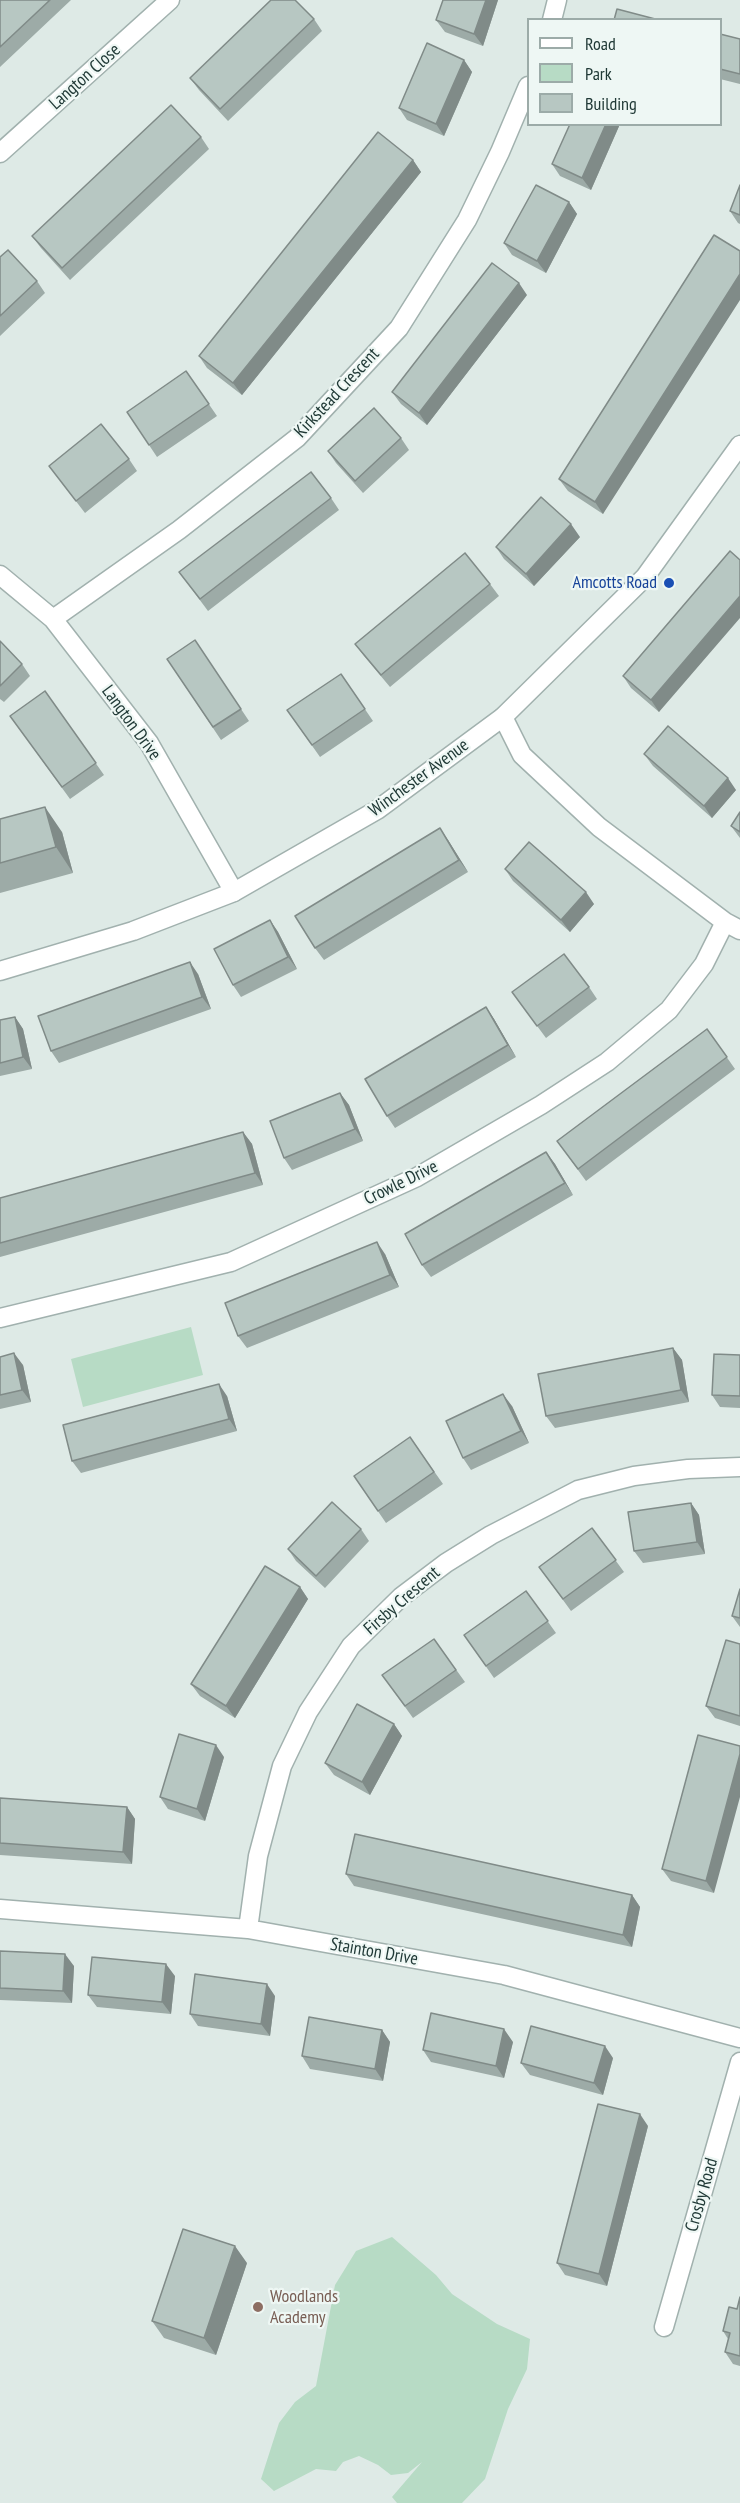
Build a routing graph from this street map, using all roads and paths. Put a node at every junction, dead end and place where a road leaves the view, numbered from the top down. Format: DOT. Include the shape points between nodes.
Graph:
graph roads {
  1 [pos="170,0"];
  2 [pos="557,0"];
  3 [pos="552,18"];
  4 [pos="527,88"];
  5 [pos="0,153"];
  6 [pos="740,445"];
  7 [pos="0,575"];
  8 [pos="53,620"];
  9 [pos="503,717"];
  10 [pos="234,892"];
  11 [pos="733,926"];
  12 [pos="0,971"];
  13 [pos="0,1318"];
  14 [pos="740,1467"];
  15 [pos="0,1909"];
  16 [pos="248,1929"];
  17 [pos="740,2038"];
  18 [pos="740,2062"];
  19 [pos="664,2327"];
  1 -- 5 [label="street, Langton Close"];
  2 -- 3 [label="street"];
  4 -- 8 [label="street, Kirkstead Crescent" via="467,220 399,328 297,438 179,530"];
  6 -- 9 [label="street, Winchester Avenue" via="645,577"];
  7 -- 8 [label="street, Langton Drive"];
  8 -- 10 [label="street, Langton Drive" via="149,743"];
  9 -- 10 [label="street, Winchester Avenue" via="377,810"];
  9 -- 11 [label="street" via="522,755 599,827"];
  10 -- 12 [label="street, Winchester Avenue" via="133,931"];
  11 -- 13 [label="street, Crowle Drive" via="669,1010 607,1062 417,1178 231,1262"];
  14 -- 16 [label="street, Firsby Crescent" via="634,1476 578,1490 491,1535 401,1597 351,1646 308,1712 287,1757 258,1856"];
  15 -- 16 [label="street, Stainton Drive"];
  16 -- 17 [label="street, Stainton Drive" via="504,1975"];
  18 -- 19 [label="street, Crosby Road"];
}
